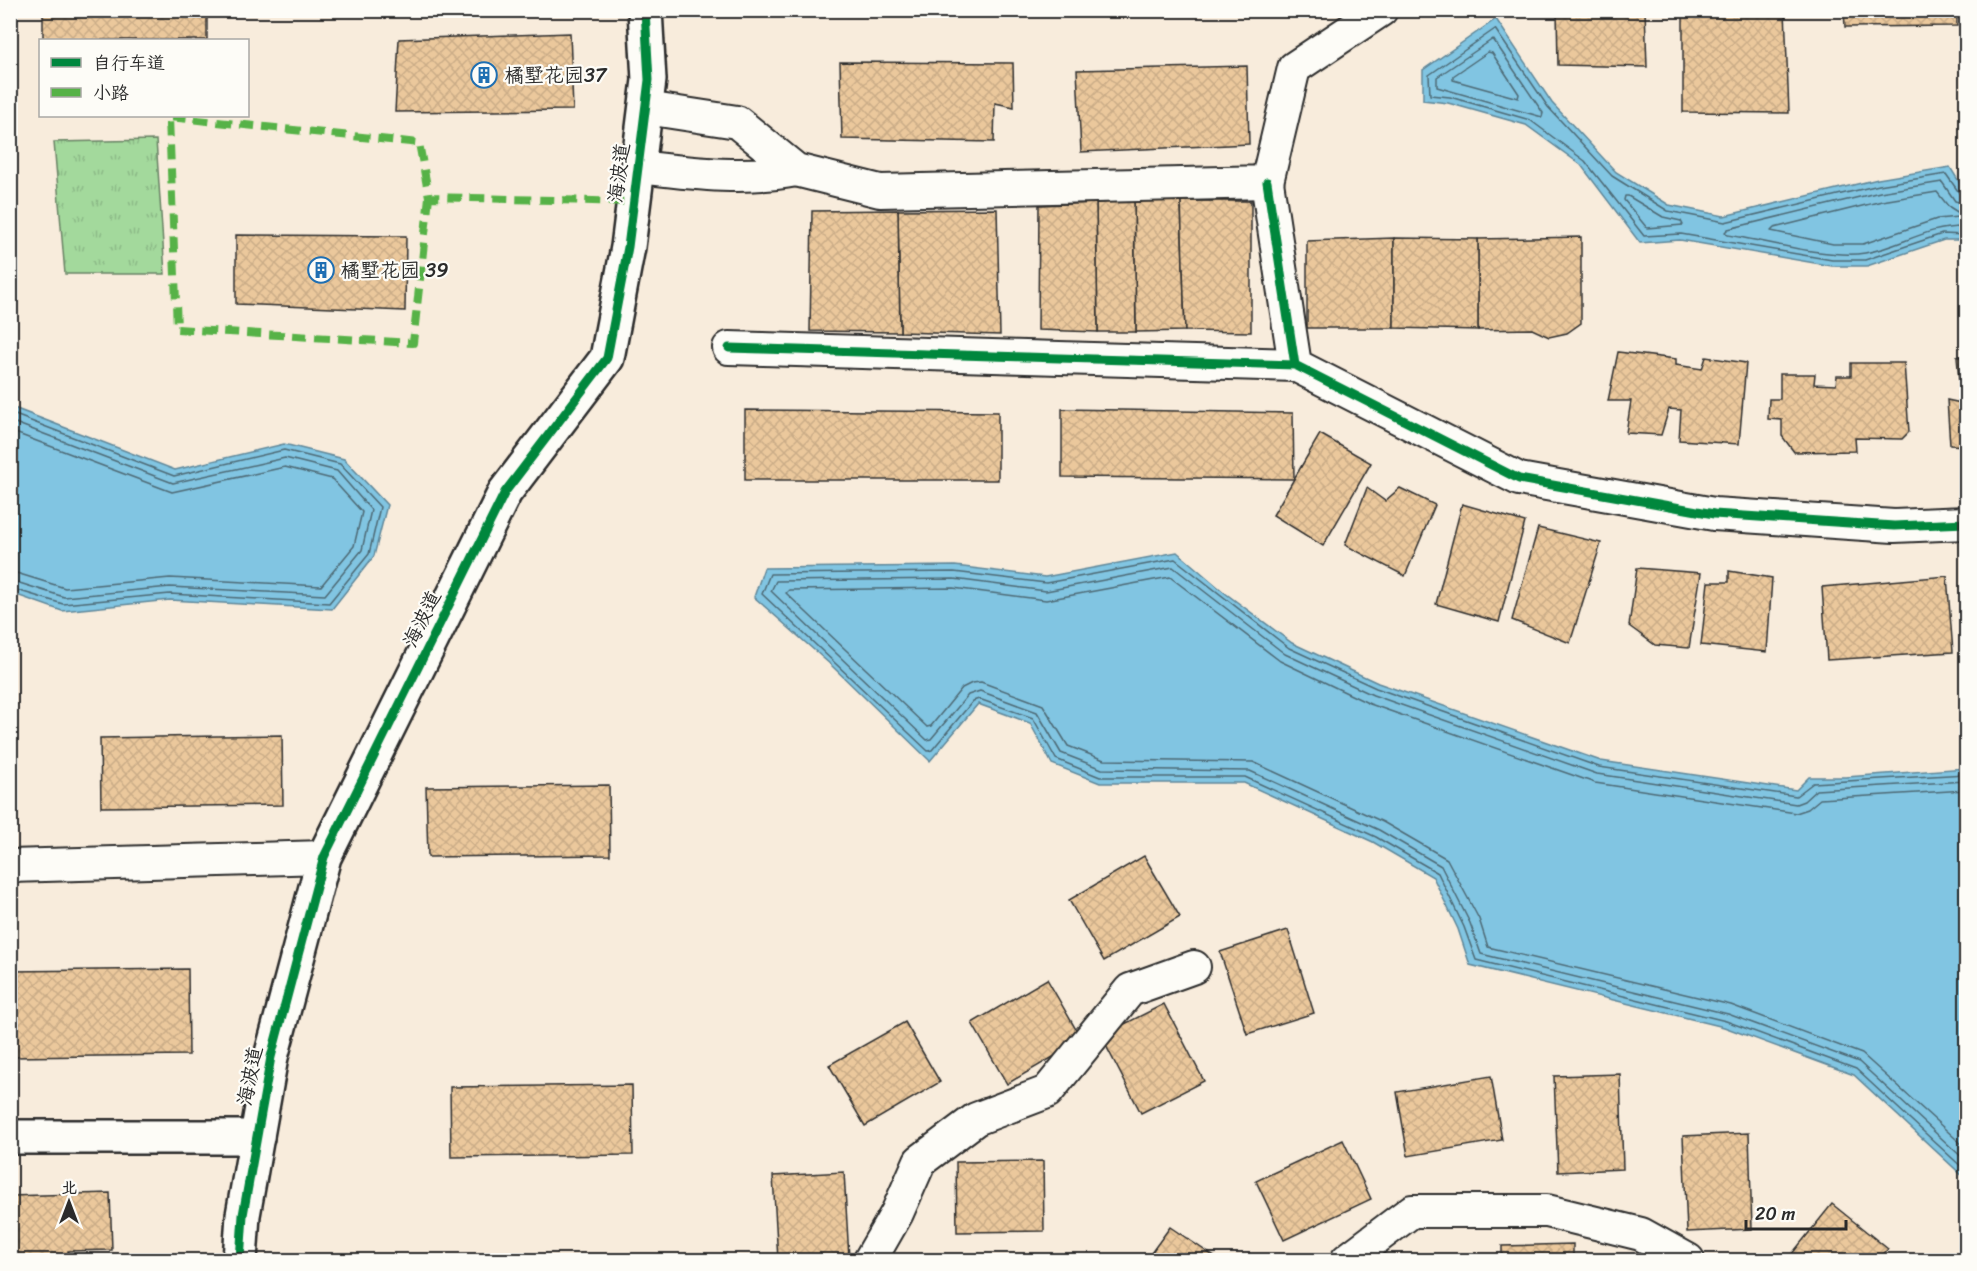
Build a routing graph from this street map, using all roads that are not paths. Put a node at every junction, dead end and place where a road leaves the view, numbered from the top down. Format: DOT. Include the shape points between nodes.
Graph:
graph roads {
  1 [pos="645,10"];
  2 [pos="1381,10"];
  3 [pos="645,108"];
  4 [pos="638,167"];
  5 [pos="796,170"];
  6 [pos="1267,182"];
  7 [pos="729,348"];
  8 [pos="1295,366"];
  9 [pos="1966,523"];
  10 [pos="324,857"];
  11 [pos="10,866"];
  12 [pos="1194,967"];
  13 [pos="10,1137"];
  14 [pos="257,1137"];
  15 [pos="240,1260"];
  16 [pos="870,1260"];
  17 [pos="1347,1260"];
  18 [pos="1688,1260"];
  1 -- 3 [label="street, 海波道" via="649,80"];
  2 -- 6 [label="street" via="1294,68"];
  3 -- 4 [label="street, 海波道"];
  3 -- 5 [label="street" via="737,122"];
  4 -- 5 [label="street" via="723,175"];
  4 -- 10 [label="street, 海波道" via="608,358 506,492"];
  5 -- 6 [label="street" via="880,191"];
  6 -- 8 [label="street"];
  7 -- 8 [label="street"];
  8 -- 9 [label="street" via="1519,479 1714,514 1894,526"];
  10 -- 11 [label="street"];
  10 -- 14 [label="street, 海波道" via="271,1058"];
  12 -- 16 [label="street" via="1130,990 1047,1092 976,1119 920,1161"];
  13 -- 14 [label="street"];
  14 -- 15 [label="street, 海波道" via="243,1215"];
  17 -- 18 [label="street" via="1412,1211 1547,1211 1641,1234"];
}
